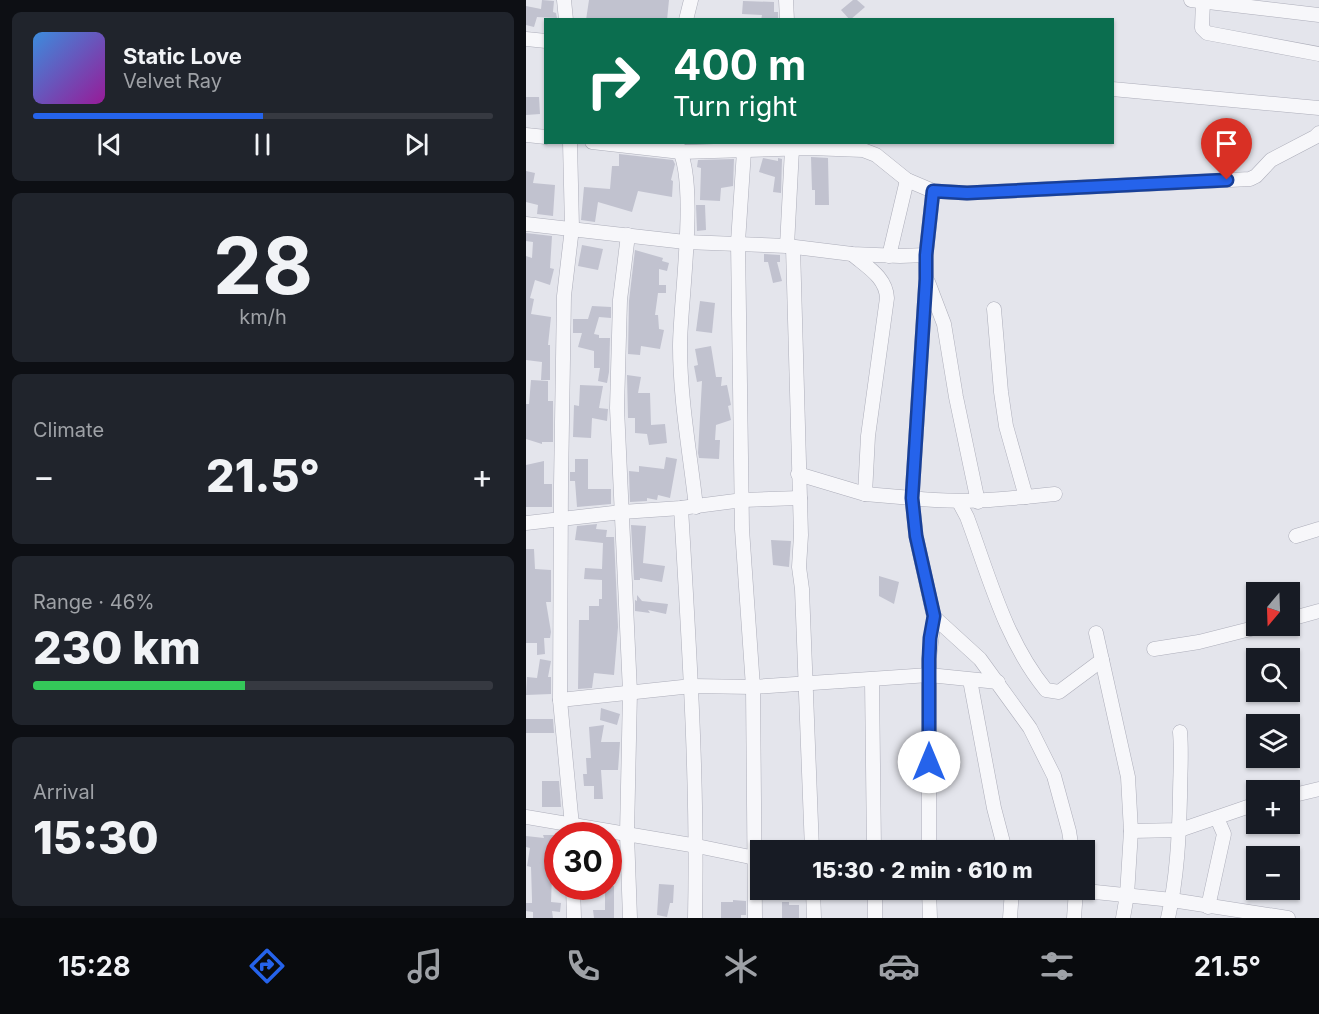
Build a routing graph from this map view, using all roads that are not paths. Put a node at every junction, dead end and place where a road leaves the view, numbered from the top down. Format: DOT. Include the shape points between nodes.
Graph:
graph roads {
  1 [pos="564,0"];
  2 [pos="691,0"];
  3 [pos="786,0"];
  4 [pos="1199,1"];
  5 [pos="1318,15"];
  6 [pos="566,18"];
  7 [pos="686,18"];
  8 [pos="787,18"];
  9 [pos="526,39"];
  10 [pos="544,41"];
  11 [pos="1318,54"];
  12 [pos="1114,89"];
  13 [pos="1318,108"];
  14 [pos="1318,133"];
  15 [pos="526,135"];
  16 [pos="544,137"];
  17 [pos="570,144"];
  18 [pos="626,144"];
  19 [pos="809,145"];
  20 [pos="678,147"];
  21 [pos="792,149"];
  22 [pos="744,151"];
  23 [pos="907,180"];
  24 [pos="933,191"];
  25 [pos="526,224"];
  26 [pos="572,228"];
  27 [pos="628,235"];
  28 [pos="685,242"];
  29 [pos="738,243"];
  30 [pos="790,246"];
  31 [pos="852,254"];
  32 [pos="926,255"];
  33 [pos="889,256"];
  34 [pos="926,277"];
  35 [pos="994,309"];
  36 [pos="798,474"];
  37 [pos="865,494"];
  38 [pos="1055,494"];
  39 [pos="1026,497"];
  40 [pos="800,498"];
  41 [pos="912,498"];
  42 [pos="743,500"];
  43 [pos="959,502"];
  44 [pos="978,502"];
  45 [pos="696,507"];
  46 [pos="681,508"];
  47 [pos="622,512"];
  48 [pos="561,518"];
  49 [pos="526,523"];
  50 [pos="1318,529"];
  51 [pos="1296,536"];
  52 [pos="1318,611"];
  53 [pos="934,616"];
  54 [pos="1300,616"];
  55 [pos="1246,630"];
  56 [pos="1096,633"];
  57 [pos="1154,650"];
  58 [pos="1102,660"];
  59 [pos="929,675"];
  60 [pos="872,680"];
  61 [pos="970,680"];
  62 [pos="998,682"];
  63 [pos="805,683"];
  64 [pos="692,686"];
  65 [pos="753,687"];
  66 [pos="630,692"];
  67 [pos="560,700"];
  68 [pos="1180,732"];
  69 [pos="1318,789"];
  70 [pos="1300,794"];
  71 [pos="1246,808"];
  72 [pos="526,817"];
  73 [pos="1217,818"];
  74 [pos="544,822"];
  75 [pos="572,822"];
  76 [pos="1180,830"];
  77 [pos="1131,831"];
  78 [pos="622,834"];
  79 [pos="627,834"];
  80 [pos="757,840"];
  81 [pos="812,840"];
  82 [pos="874,840"];
  83 [pos="929,840"];
  84 [pos="1002,840"];
  85 [pos="1070,840"];
  86 [pos="697,846"];
  87 [pos="750,857"];
  88 [pos="1095,892"];
  89 [pos="1127,895"];
  90 [pos="573,900"];
  91 [pos="756,900"];
  92 [pos="813,900"];
  93 [pos="875,900"];
  94 [pos="929,900"];
  95 [pos="1011,900"];
  96 [pos="1075,900"];
  97 [pos="1172,900"];
  98 [pos="1214,911"];
  99 [pos="574,918"];
  100 [pos="630,918"];
  101 [pos="695,918"];
  102 [pos="756,918"];
  103 [pos="814,918"];
  104 [pos="875,918"];
  105 [pos="930,918"];
  106 [pos="1010,918"];
  107 [pos="1074,918"];
  108 [pos="1123,918"];
  109 [pos="1168,918"];
  110 [pos="1288,918"];
  1 -- 6 [label="street"];
  2 -- 7 [label="street"];
  3 -- 8 [label="street"];
  4 -- 5 [label="street"];
  4 -- 11 [label="street" via="1202,28 1207,33"];
  9 -- 10 [label="street"];
  12 -- 13 [label="street"];
  14 -- 24 [label="street" via="1271,160 1250,179 967,193"];
  15 -- 16 [label="street"];
  17 -- 26 [label="street"];
  18 -- 20 [label="street"];
  19 -- 21 [label="street"];
  19 -- 23 [label="street" via="863,150 876,155"];
  20 -- 22 [label="street"];
  20 -- 28 [label="street" via="688,196"];
  21 -- 22 [label="street"];
  21 -- 30 [label="street"];
  22 -- 29 [label="street"];
  23 -- 24 [label="street"];
  23 -- 33 [label="street"];
  24 -- 32 [label="street"];
  25 -- 26 [label="street"];
  26 -- 27 [label="street"];
  26 -- 48 [label="street" via="564,296"];
  27 -- 28 [label="street"];
  27 -- 47 [label="street" via="620,300 617,408"];
  28 -- 29 [label="street"];
  28 -- 45 [label="street" via="680,346"];
  29 -- 30 [label="street"];
  29 -- 42 [label="street"];
  30 -- 31 [label="street"];
  30 -- 36 [label="street"];
  31 -- 33 [label="street"];
  31 -- 37 [label="street" via="877,275 887,298 868,436"];
  32 -- 33 [label="street"];
  32 -- 34 [label="street"];
  34 -- 41 [label="street"];
  34 -- 44 [label="street" via="944,324"];
  35 -- 39 [label="street" via="1004,415"];
  36 -- 37 [label="street"];
  36 -- 40 [label="street"];
  37 -- 41 [label="street"];
  38 -- 39 [label="street"];
  39 -- 44 [label="street"];
  40 -- 42 [label="street"];
  40 -- 63 [label="street"];
  41 -- 43 [label="street"];
  41 -- 53 [label="street" via="916,536"];
  42 -- 45 [label="street"];
  42 -- 65 [label="street"];
  43 -- 44 [label="street"];
  43 -- 58 [label="street" via="1007,627 1046,690 1059,692"];
  45 -- 46 [label="street"];
  46 -- 47 [label="street"];
  46 -- 64 [label="street"];
  47 -- 48 [label="street"];
  47 -- 66 [label="street"];
  48 -- 49 [label="street"];
  48 -- 67 [label="street"];
  50 -- 51 [label="street"];
  52 -- 54 [label="street"];
  53 -- 59 [label="street"];
  53 -- 62 [label="street" via="980,659"];
  55 -- 57 [label="street"];
  56 -- 58 [label="street"];
  58 -- 77 [label="street" via="1128,777"];
  59 -- 60 [label="street"];
  59 -- 61 [label="street"];
  59 -- 83 [label="street"];
  60 -- 63 [label="street"];
  60 -- 82 [label="street"];
  61 -- 62 [label="street"];
  61 -- 84 [label="street"];
  62 -- 85 [label="street" via="1030,728 1052,770"];
  63 -- 65 [label="street"];
  63 -- 81 [label="street"];
  64 -- 65 [label="street"];
  64 -- 66 [label="street"];
  64 -- 86 [label="street"];
  65 -- 80 [label="street"];
  66 -- 67 [label="street"];
  66 -- 79 [label="street"];
  67 -- 75 [label="street"];
  68 -- 76 [label="street"];
  69 -- 70 [label="street"];
  71 -- 73 [label="street"];
  72 -- 74 [label="street"];
  73 -- 76 [label="street"];
  73 -- 98 [label="street" via="1224,834"];
  76 -- 77 [label="street"];
  76 -- 97 [label="street"];
  77 -- 89 [label="street"];
  78 -- 79 [label="street"];
  79 -- 86 [label="street"];
  79 -- 100 [label="street"];
  86 -- 87 [label="street"];
  86 -- 101 [label="street"];
  88 -- 89 [label="street"];
  89 -- 97 [label="street"];
  89 -- 108 [label="street"];
  90 -- 99 [label="street"];
  91 -- 102 [label="street"];
  92 -- 103 [label="street"];
  93 -- 104 [label="street"];
  94 -- 105 [label="street"];
  95 -- 106 [label="street"];
  96 -- 107 [label="street"];
  97 -- 98 [label="street"];
  97 -- 109 [label="street"];
  98 -- 110 [label="street"];
}
